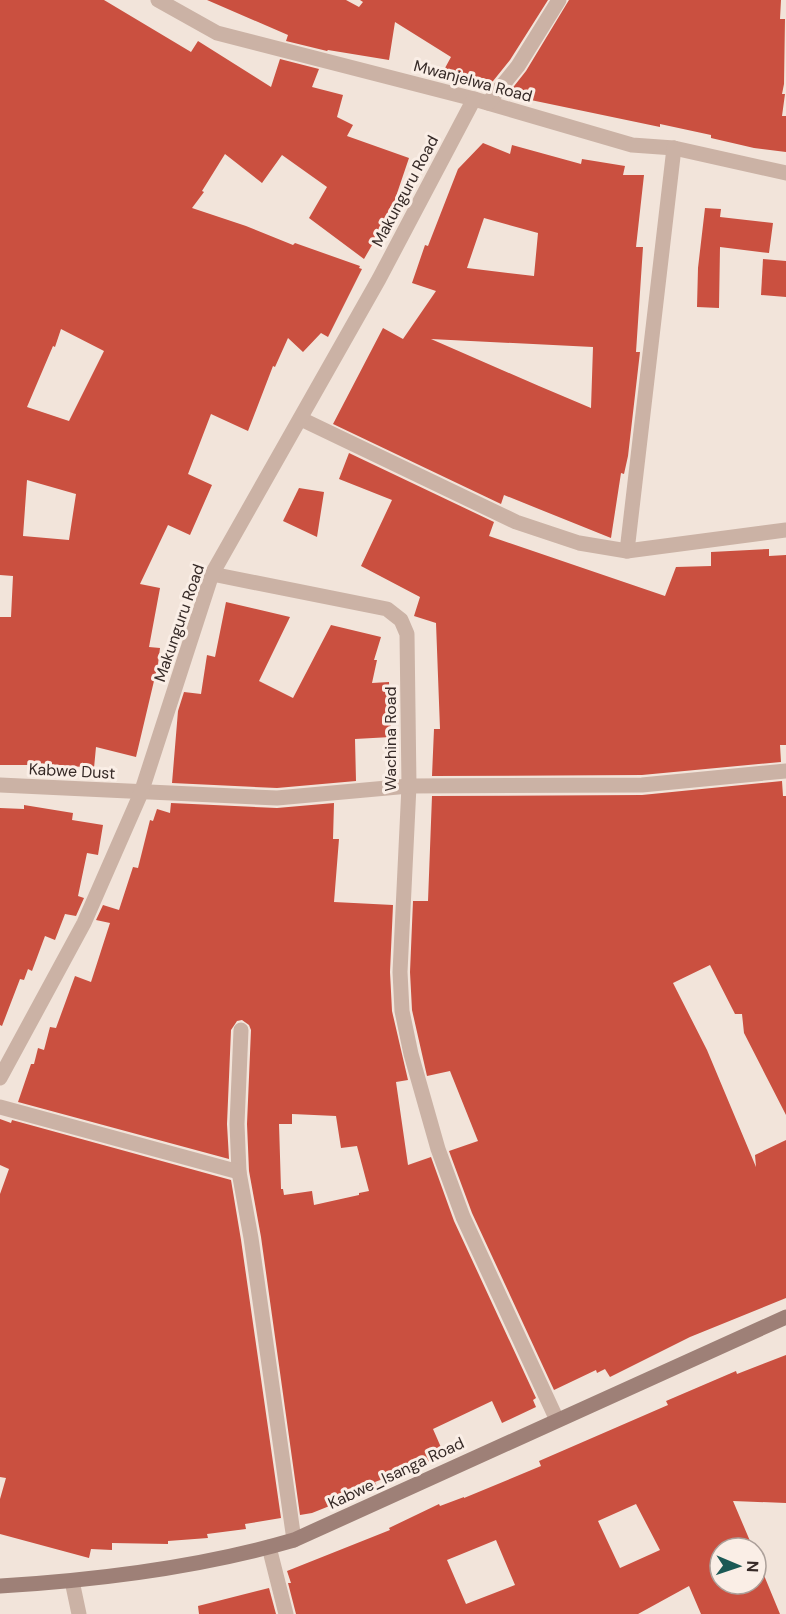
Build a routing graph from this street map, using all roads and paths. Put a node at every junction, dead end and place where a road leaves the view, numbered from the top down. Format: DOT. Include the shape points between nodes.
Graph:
graph roads {
  1 [pos="158,0"];
  2 [pos="559,0"];
  3 [pos="481,101"];
  4 [pos="674,148"];
  5 [pos="786,173"];
  6 [pos="301,419"];
  7 [pos="786,530"];
  8 [pos="627,551"];
  9 [pos="212,574"];
  10 [pos="786,771"];
  11 [pos="0,784"];
  12 [pos="408,786"];
  13 [pos="141,793"];
  14 [pos="241,1030"];
  15 [pos="0,1078"];
  16 [pos="0,1107"];
  17 [pos="239,1173"];
  18 [pos="786,1317"];
  19 [pos="557,1420"];
  20 [pos="294,1540"];
  21 [pos="270,1547"];
  22 [pos="72,1581"];
  23 [pos="0,1586"];
  24 [pos="79,1614"];
  25 [pos="286,1614"];
  1 -- 3 [label="street, Mwanjelwa Road" via="217,33"];
  2 -- 3 [label="street, Makunguru Road" via="518,66"];
  3 -- 4 [label="street, Mwanjelwa Road" via="632,145"];
  3 -- 6 [label="street, Makunguru Road"];
  4 -- 5 [label="street, Mwanjelwa Road"];
  4 -- 8 [label="street"];
  6 -- 8 [label="street" via="516,522 579,543"];
  6 -- 9 [label="street, Makunguru Road"];
  7 -- 8 [label="street"];
  9 -- 12 [label="street, Wachina Road" via="387,609 401,620 407,634"];
  9 -- 13 [label="street, Makunguru Road"];
  10 -- 12 [label="street, Kabwe Dust" via="642,785"];
  11 -- 13 [label="street, Kabwe Dust"];
  12 -- 13 [label="street, Kabwe Dust" via="277,798"];
  12 -- 19 [label="street, Wachina Road" via="400,972 402,1011 411,1054 438,1149 463,1217"];
  13 -- 15 [label="street, Makunguru Road" via="84,923"];
  14 -- 17 [label="street"];
  16 -- 17 [label="street"];
  17 -- 20 [label="street"];
  18 -- 19 [label="street, Kabwe_Isanga Road"];
  19 -- 20 [label="street, Kabwe_Isanga Road"];
  20 -- 21 [label="street, Kabwe_Isanga Road"];
  21 -- 22 [label="street, Kabwe_Isanga Road" via="187,1565"];
  21 -- 25 [label="street"];
  22 -- 23 [label="street, Kabwe_Isanga Road"];
  22 -- 24 [label="street"];
}
